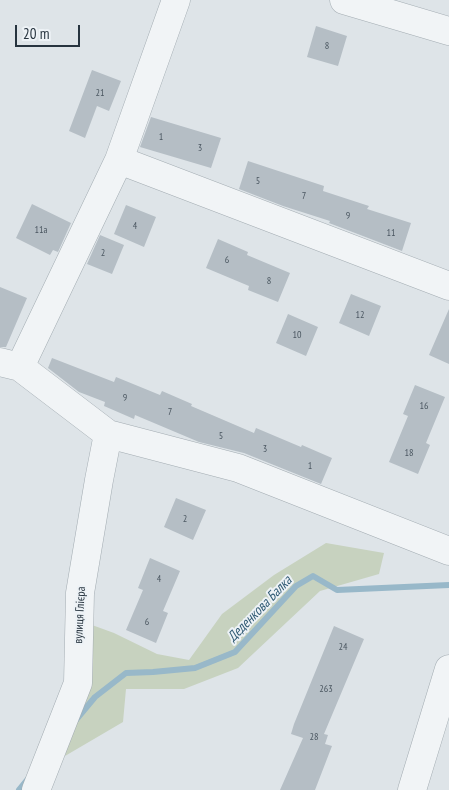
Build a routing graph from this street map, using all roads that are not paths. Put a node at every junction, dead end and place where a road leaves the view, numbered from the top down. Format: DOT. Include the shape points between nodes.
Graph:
graph roads {
  1 [pos="176,0"];
  2 [pos="344,0"];
  3 [pos="449,31"];
  4 [pos="119,160"];
  5 [pos="449,286"];
  6 [pos="10,364"];
  7 [pos="108,434"];
  8 [pos="449,551"];
  9 [pos="449,669"];
  10 [pos="36,790"];
  11 [pos="412,790"];
  1 -- 4 [label="street"];
  2 -- 3 [label="street"];
  4 -- 5 [label="street"];
  4 -- 6 [label="street"];
  6 -- 7 [label="street"];
  7 -- 8 [label="street" via="238,468"];
  7 -- 10 [label="street, вулиця Глієра" via="80,593 78,683"];
  9 -- 11 [label="street"];
}
